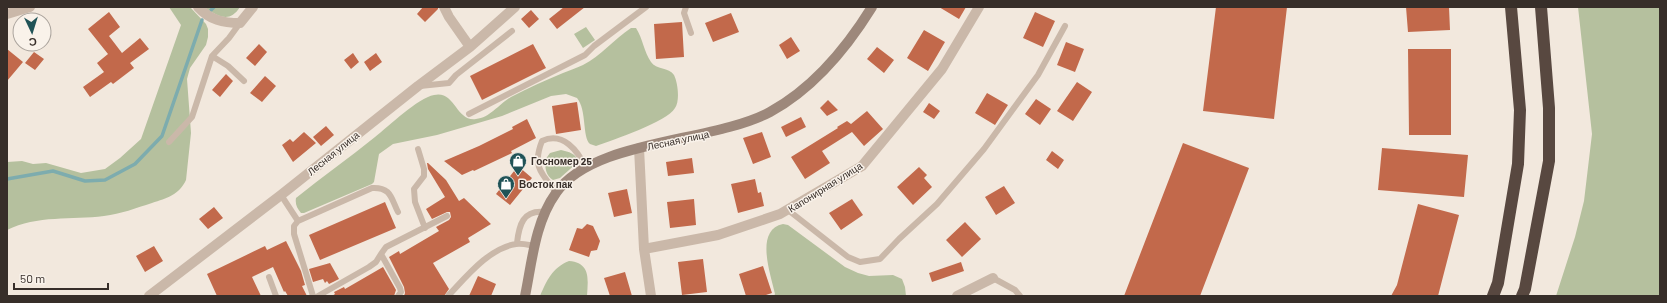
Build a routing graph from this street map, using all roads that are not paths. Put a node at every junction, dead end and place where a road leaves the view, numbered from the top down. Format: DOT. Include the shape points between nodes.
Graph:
graph roads {
  1 [pos="30,7"];
  2 [pos="198,7"];
  3 [pos="253,7"];
  4 [pos="444,7"];
  5 [pos="515,7"];
  6 [pos="646,7"];
  7 [pos="686,7"];
  8 [pos="872,7"];
  9 [pos="980,7"];
  10 [pos="1511,7"];
  11 [pos="1541,7"];
  12 [pos="7,14"];
  13 [pos="240,22"];
  14 [pos="1065,26"];
  15 [pos="512,31"];
  16 [pos="691,33"];
  17 [pos="470,46"];
  18 [pos="212,56"];
  19 [pos="244,81"];
  20 [pos="418,86"];
  21 [pos="469,114"];
  22 [pos="169,142"];
  23 [pos="639,148"];
  24 [pos="418,149"];
  25 [pos="586,168"];
  26 [pos="556,192"];
  27 [pos="282,195"];
  28 [pos="788,210"];
  29 [pos="398,212"];
  30 [pos="544,212"];
  31 [pos="447,216"];
  32 [pos="298,221"];
  33 [pos="425,228"];
  34 [pos="517,243"];
  35 [pos="535,246"];
  36 [pos="644,249"];
  37 [pos="381,254"];
  38 [pos="269,277"];
  39 [pos="994,278"];
  40 [pos="153,295"];
  41 [pos="276,296"];
  42 [pos="313,296"];
  43 [pos="318,296"];
  44 [pos="398,296"];
  45 [pos="448,296"];
  46 [pos="525,296"];
  47 [pos="652,296"];
  48 [pos="957,296"];
  49 [pos="1020,296"];
  50 [pos="1493,296"];
  51 [pos="1522,296"];
  1 -- 12 [label="street"];
  2 -- 13 [label="street" via="212,19 226,23"];
  3 -- 13 [label="street"];
  4 -- 17 [label="street"];
  5 -- 17 [label="street, Лесная улица"];
  6 -- 21 [label="lane" via="585,54"];
  7 -- 16 [label="lane" via="684,13"];
  8 -- 23 [label="main road, Лесная улица" via="830,65 803,90 770,112 725,130"];
  9 -- 28 [label="street, Капонирная улица" via="942,69 862,166"];
  10 -- 50 [label="highway" via="1520,110 1518,164 1498,283"];
  11 -- 51 [label="highway" via="1549,108 1549,161"];
  13 -- 18 [label="lane"];
  14 -- 28 [label="lane" via="1038,75 984,149 937,204 880,259 860,262 848,257"];
  15 -- 20 [label="lane" via="456,75 449,84"];
  17 -- 20 [label="street, Лесная улица"];
  18 -- 19 [label="lane"];
  18 -- 22 [label="lane" via="192,117"];
  20 -- 27 [label="street, Лесная улица"];
  23 -- 25 [label="main road, Лесная улица" via="601,160"];
  23 -- 36 [label="street"];
  24 -- 33 [label="lane" via="424,176 414,189 415,202"];
  25 -- 26 [label="main road, Лесная улица"];
  25 -- 26 [label="lane" via="580,156 564,141 547,139 542,142 538,166"];
  26 -- 30 [label="main road, Лесная улица"];
  27 -- 32 [label="lane"];
  27 -- 40 [label="street, Лесная улица"];
  28 -- 36 [label="street, Капонирная улица" via="718,235"];
  29 -- 32 [label="lane" via="389,193 381,188 372,188"];
  30 -- 34 [label="lane" via="536,211 526,217 518,231"];
  30 -- 35 [label="main road, Лесная улица"];
  31 -- 33 [label="lane"];
  32 -- 42 [label="lane" via="294,226 294,234"];
  33 -- 37 [label="lane" via="386,247"];
  34 -- 35 [label="lane"];
  34 -- 45 [label="lane" via="500,250 476,266"];
  35 -- 46 [label="main road, Лесная улица"];
  36 -- 47 [label="street"];
  37 -- 43 [label="lane" via="376,262"];
  37 -- 44 [label="lane" via="400,288"];
  38 -- 41 [label="lane"];
  39 -- 48 [label="street"];
  39 -- 49 [label="lane" via="1015,290"];
}
